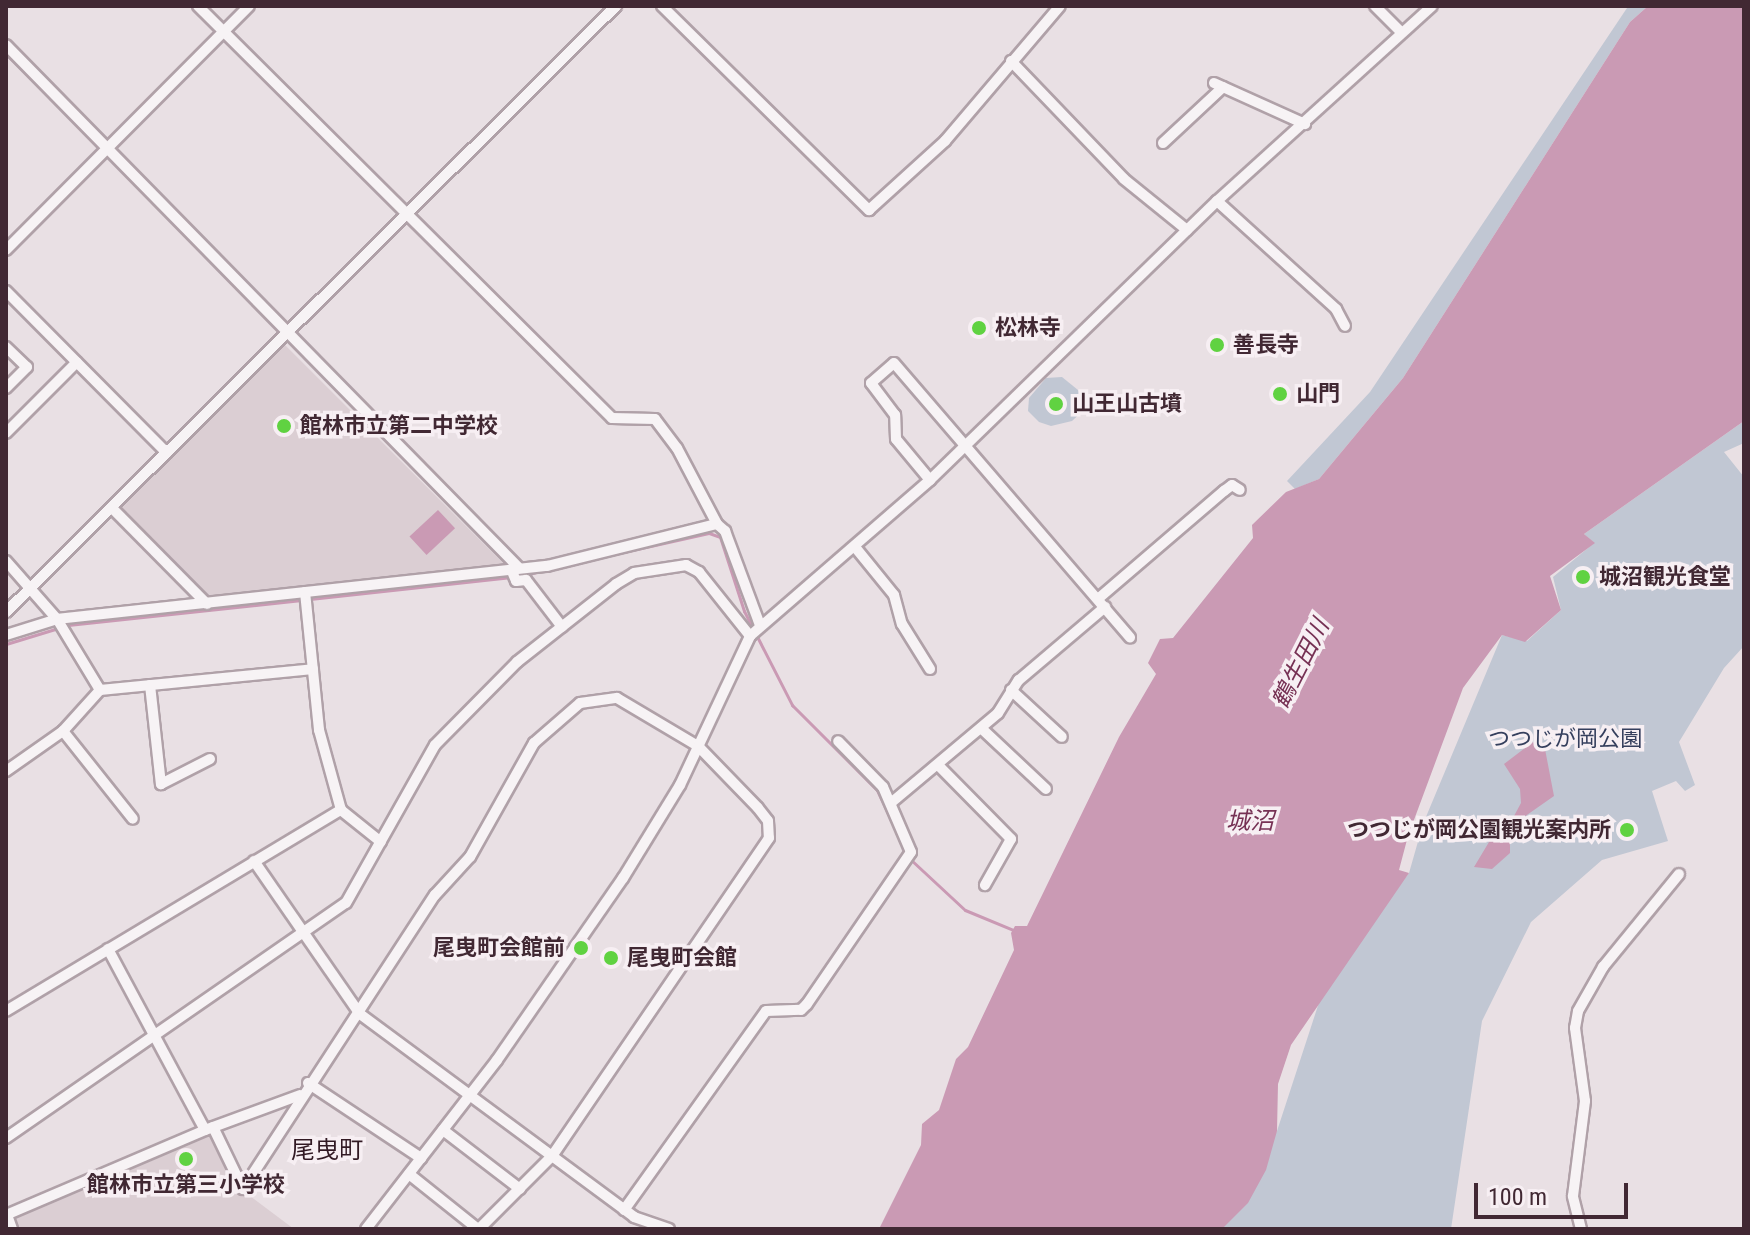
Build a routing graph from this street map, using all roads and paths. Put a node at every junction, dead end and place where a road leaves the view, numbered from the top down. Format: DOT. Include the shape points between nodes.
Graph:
graph roads {
  1 [pos="198,6"];
  2 [pos="249,6"];
  3 [pos="616,6"];
  4 [pos="662,6"];
  5 [pos="1060,6"];
  6 [pos="1375,6"];
  7 [pos="1432,6"];
  8 [pos="223,32"];
  9 [pos="1401,32"];
  10 [pos="6,45"];
  11 [pos="1011,61"];
  12 [pos="1305,124"];
  13 [pos="1163,143"];
  14 [pos="109,147"];
  15 [pos="1217,201"];
  16 [pos="406,214"];
  17 [pos="1187,230"];
  18 [pos="6,250"];
  19 [pos="6,291"];
  20 [pos="1345,326"];
  21 [pos="285,333"];
  22 [pos="6,347"];
  23 [pos="77,362"];
  24 [pos="6,388"];
  25 [pos="6,433"];
  26 [pos="969,444"];
  27 [pos="167,453"];
  28 [pos="930,480"];
  29 [pos="1240,490"];
  30 [pos="112,508"];
  31 [pos="717,524"];
  32 [pos="855,547"];
  33 [pos="6,561"];
  34 [pos="514,568"];
  35 [pos="30,588"];
  36 [pos="305,592"];
  37 [pos="1102,602"];
  38 [pos="207,604"];
  39 [pos="6,612"];
  40 [pos="57,619"];
  41 [pos="760,625"];
  42 [pos="562,627"];
  43 [pos="6,635"];
  44 [pos="750,636"];
  45 [pos="1130,637"];
  46 [pos="313,669"];
  47 [pos="930,669"];
  48 [pos="150,685"];
  49 [pos="100,690"];
  50 [pos="1011,690"];
  51 [pos="981,728"];
  52 [pos="63,731"];
  53 [pos="1062,737"];
  54 [pos="838,741"];
  55 [pos="698,746"];
  56 [pos="210,759"];
  57 [pos="938,765"];
  58 [pos="6,771"];
  59 [pos="1046,789"];
  60 [pos="892,802"];
  61 [pos="341,810"];
  62 [pos="133,819"];
  63 [pos="381,842"];
  64 [pos="254,861"];
  65 [pos="1679,874"];
  66 [pos="985,885"];
  67 [pos="302,933"];
  68 [pos="108,949"];
  69 [pos="6,1011"];
  70 [pos="360,1014"];
  71 [pos="155,1035"];
  72 [pos="308,1083"];
  73 [pos="300,1095"];
  74 [pos="469,1096"];
  75 [pos="209,1129"];
  76 [pos="443,1130"];
  77 [pos="6,1138"];
  78 [pos="551,1157"];
  79 [pos="421,1158"];
  80 [pos="409,1174"];
  81 [pos="520,1189"];
  82 [pos="624,1210"];
  83 [pos="7,1215"];
  84 [pos="484,1228"];
  85 [pos="12,1229"];
  86 [pos="366,1229"];
  87 [pos="669,1229"];
  88 [pos="1581,1229"];
  1 -- 8 [label="street"];
  2 -- 8 [label="street"];
  3 -- 16 [label="street"];
  4 -- 11 [label="street" via="869,210 945,141"];
  5 -- 11 [label="street"];
  6 -- 9 [label="street"];
  7 -- 9 [label="street"];
  8 -- 14 [label="street"];
  8 -- 16 [label="street"];
  9 -- 12 [label="street"];
  10 -- 14 [label="street"];
  11 -- 17 [label="street" via="1124,179"];
  12 -- 13 [label="street" via="1219,85"];
  12 -- 15 [label="street"];
  14 -- 18 [label="street"];
  14 -- 21 [label="street"];
  15 -- 17 [label="street"];
  15 -- 20 [label="street" via="1336,309"];
  16 -- 21 [label="street"];
  16 -- 31 [label="street" via="612,418 655,419 677,448"];
  17 -- 26 [label="street"];
  19 -- 23 [label="street"];
  21 -- 27 [label="street"];
  21 -- 34 [label="street"];
  22 -- 24 [label="street" via="27,367"];
  23 -- 25 [label="street"];
  23 -- 27 [label="street"];
  26 -- 28 [label="street"];
  26 -- 28 [label="street" via="894,363 871,383 895,415 896,439"];
  26 -- 37 [label="street"];
  27 -- 30 [label="street"];
  28 -- 32 [label="street"];
  29 -- 37 [label="street" via="1232,485 1224,491"];
  30 -- 35 [label="street"];
  30 -- 38 [label="street"];
  31 -- 34 [label="street" via="547,566"];
  31 -- 41 [label="street" via="725,531"];
  32 -- 41 [label="street"];
  32 -- 47 [label="street" via="894,595 902,624"];
  33 -- 35 [label="street"];
  34 -- 36 [label="street"];
  34 -- 42 [label="street" via="516,581 526,580"];
  35 -- 39 [label="street"];
  35 -- 40 [label="street"];
  36 -- 38 [label="street"];
  36 -- 46 [label="street"];
  37 -- 45 [label="street"];
  37 -- 50 [label="street"];
  38 -- 40 [label="street"];
  40 -- 43 [label="street"];
  40 -- 49 [label="street"];
  41 -- 44 [label="street"];
  42 -- 44 [label="street" via="634,573 668,564 699,572"];
  42 -- 63 [label="street" via="517,662 435,745"];
  44 -- 55 [label="street"];
  46 -- 48 [label="street"];
  46 -- 61 [label="street" via="319,730"];
  48 -- 49 [label="street"];
  48 -- 56 [label="street" via="161,784"];
  49 -- 52 [label="street"];
  50 -- 51 [label="street"];
  50 -- 53 [label="street"];
  51 -- 57 [label="street"];
  51 -- 59 [label="street"];
  52 -- 58 [label="street"];
  52 -- 62 [label="street"];
  54 -- 60 [label="street"];
  55 -- 70 [label="street" via="617,698 588,700 562,714 518,765 470,857 435,895"];
  55 -- 74 [label="street" via="623,878"];
  55 -- 78 [label="street" via="758,808 768,821 769,838"];
  57 -- 60 [label="street"];
  57 -- 66 [label="street" via="1011,839"];
  60 -- 82 [label="street" via="908,856 807,1004 801,1010 766,1011"];
  61 -- 63 [label="street"];
  61 -- 64 [label="street"];
  63 -- 67 [label="street" via="346,903"];
  64 -- 67 [label="street"];
  64 -- 68 [label="street"];
  65 -- 88 [label="street" via="1603,967 1578,1011 1575,1028 1585,1101 1573,1196"];
  67 -- 70 [label="street"];
  67 -- 71 [label="street"];
  68 -- 69 [label="street"];
  68 -- 71 [label="street"];
  70 -- 72 [label="street"];
  70 -- 74 [label="street"];
  71 -- 75 [label="street"];
  71 -- 77 [label="street"];
  72 -- 73 [label="street"];
  72 -- 79 [label="street"];
  73 -- 75 [label="street"];
  73 -- 75 [label="street" via="243,1189"];
  74 -- 76 [label="street"];
  74 -- 78 [label="street"];
  75 -- 83 [label="street"];
  76 -- 79 [label="street"];
  76 -- 81 [label="street"];
  78 -- 81 [label="street"];
  78 -- 82 [label="street"];
  79 -- 80 [label="street"];
  80 -- 84 [label="street"];
  80 -- 86 [label="street"];
  81 -- 84 [label="street"];
  82 -- 87 [label="street"];
  83 -- 85 [label="street"];
}
